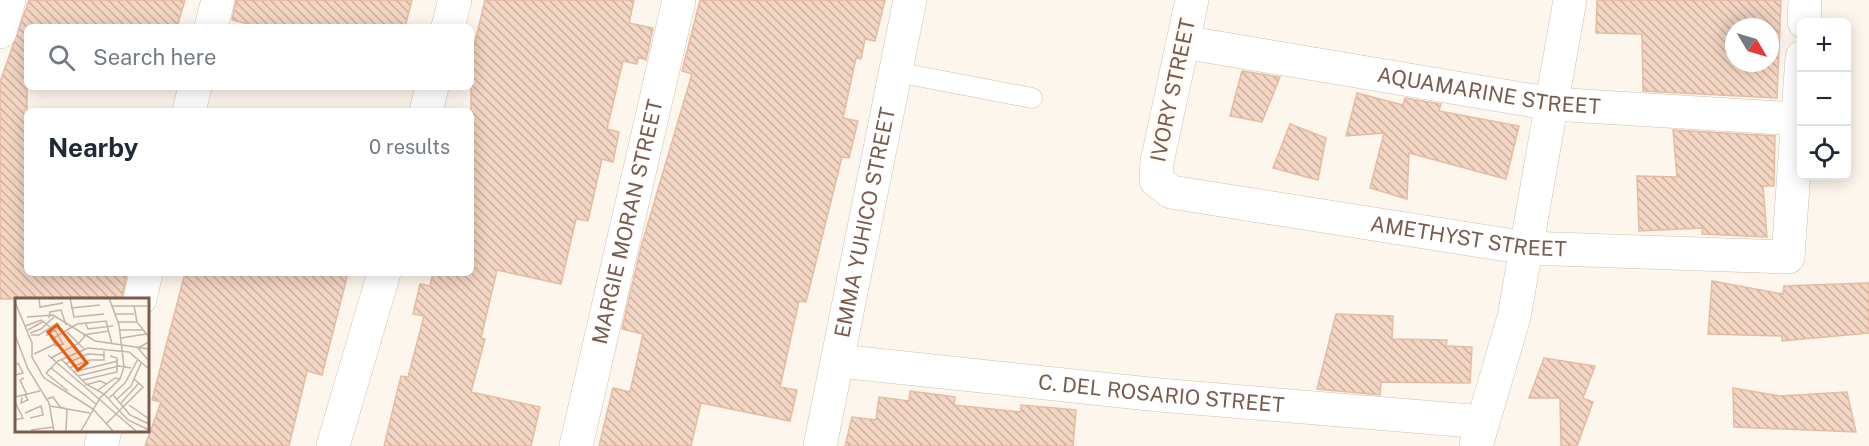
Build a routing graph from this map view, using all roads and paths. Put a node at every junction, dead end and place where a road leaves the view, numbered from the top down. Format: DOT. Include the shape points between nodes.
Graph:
graph roads {
  1 [pos="9,0"];
  2 [pos="218,0"];
  3 [pos="455,0"];
  4 [pos="680,0"];
  5 [pos="910,0"];
  6 [pos="1192,0"];
  7 [pos="1570,0"];
  8 [pos="1805,0"];
  9 [pos="1804,18"];
  10 [pos="212,24"];
  11 [pos="449,24"];
  12 [pos="0,32"];
  13 [pos="1183,42"];
  14 [pos="896,72"];
  15 [pos="194,90"];
  16 [pos="431,90"];
  17 [pos="1032,98"];
  18 [pos="1552,104"];
  19 [pos="190,108"];
  20 [pos="427,108"];
  21 [pos="1797,119"];
  22 [pos="1156,180"];
  23 [pos="1526,248"];
  24 [pos="145,276"];
  25 [pos="383,276"];
  26 [pos="140,298"];
  27 [pos="839,361"];
  28 [pos="105,431"];
  29 [pos="1480,434"];
  30 [pos="101,446"];
  31 [pos="333,446"];
  32 [pos="576,446"];
  33 [pos="820,446"];
  1 -- 12 [label="street"];
  2 -- 10 [label="street"];
  3 -- 11 [label="street"];
  4 -- 32 [label="street, MARGIE MORAN STREET"];
  5 -- 14 [label="street, EMMA YUHICO STREET"];
  6 -- 13 [label="street, IVORY STREET"];
  7 -- 18 [label="street"];
  8 -- 9 [label="street"];
  13 -- 18 [label="street, AQUAMARINE STREET"];
  13 -- 22 [label="street, IVORY STREET"];
  14 -- 17 [label="lane"];
  14 -- 27 [label="street, EMMA YUHICO STREET"];
  15 -- 19 [label="street"];
  16 -- 20 [label="street"];
  18 -- 21 [label="street, AQUAMARINE STREET"];
  18 -- 23 [label="street"];
  21 -- 23 [label="street, AMETHYST STREET" via="1788,258"];
  22 -- 23 [label="street, AMETHYST STREET" via="1171,192"];
  23 -- 29 [label="street" via="1514,317"];
  24 -- 26 [label="street"];
  25 -- 31 [label="street"];
  27 -- 29 [label="street, C. DEL ROSARIO STREET"];
  27 -- 33 [label="street, EMMA YUHICO STREET"];
  28 -- 30 [label="street"];
}
